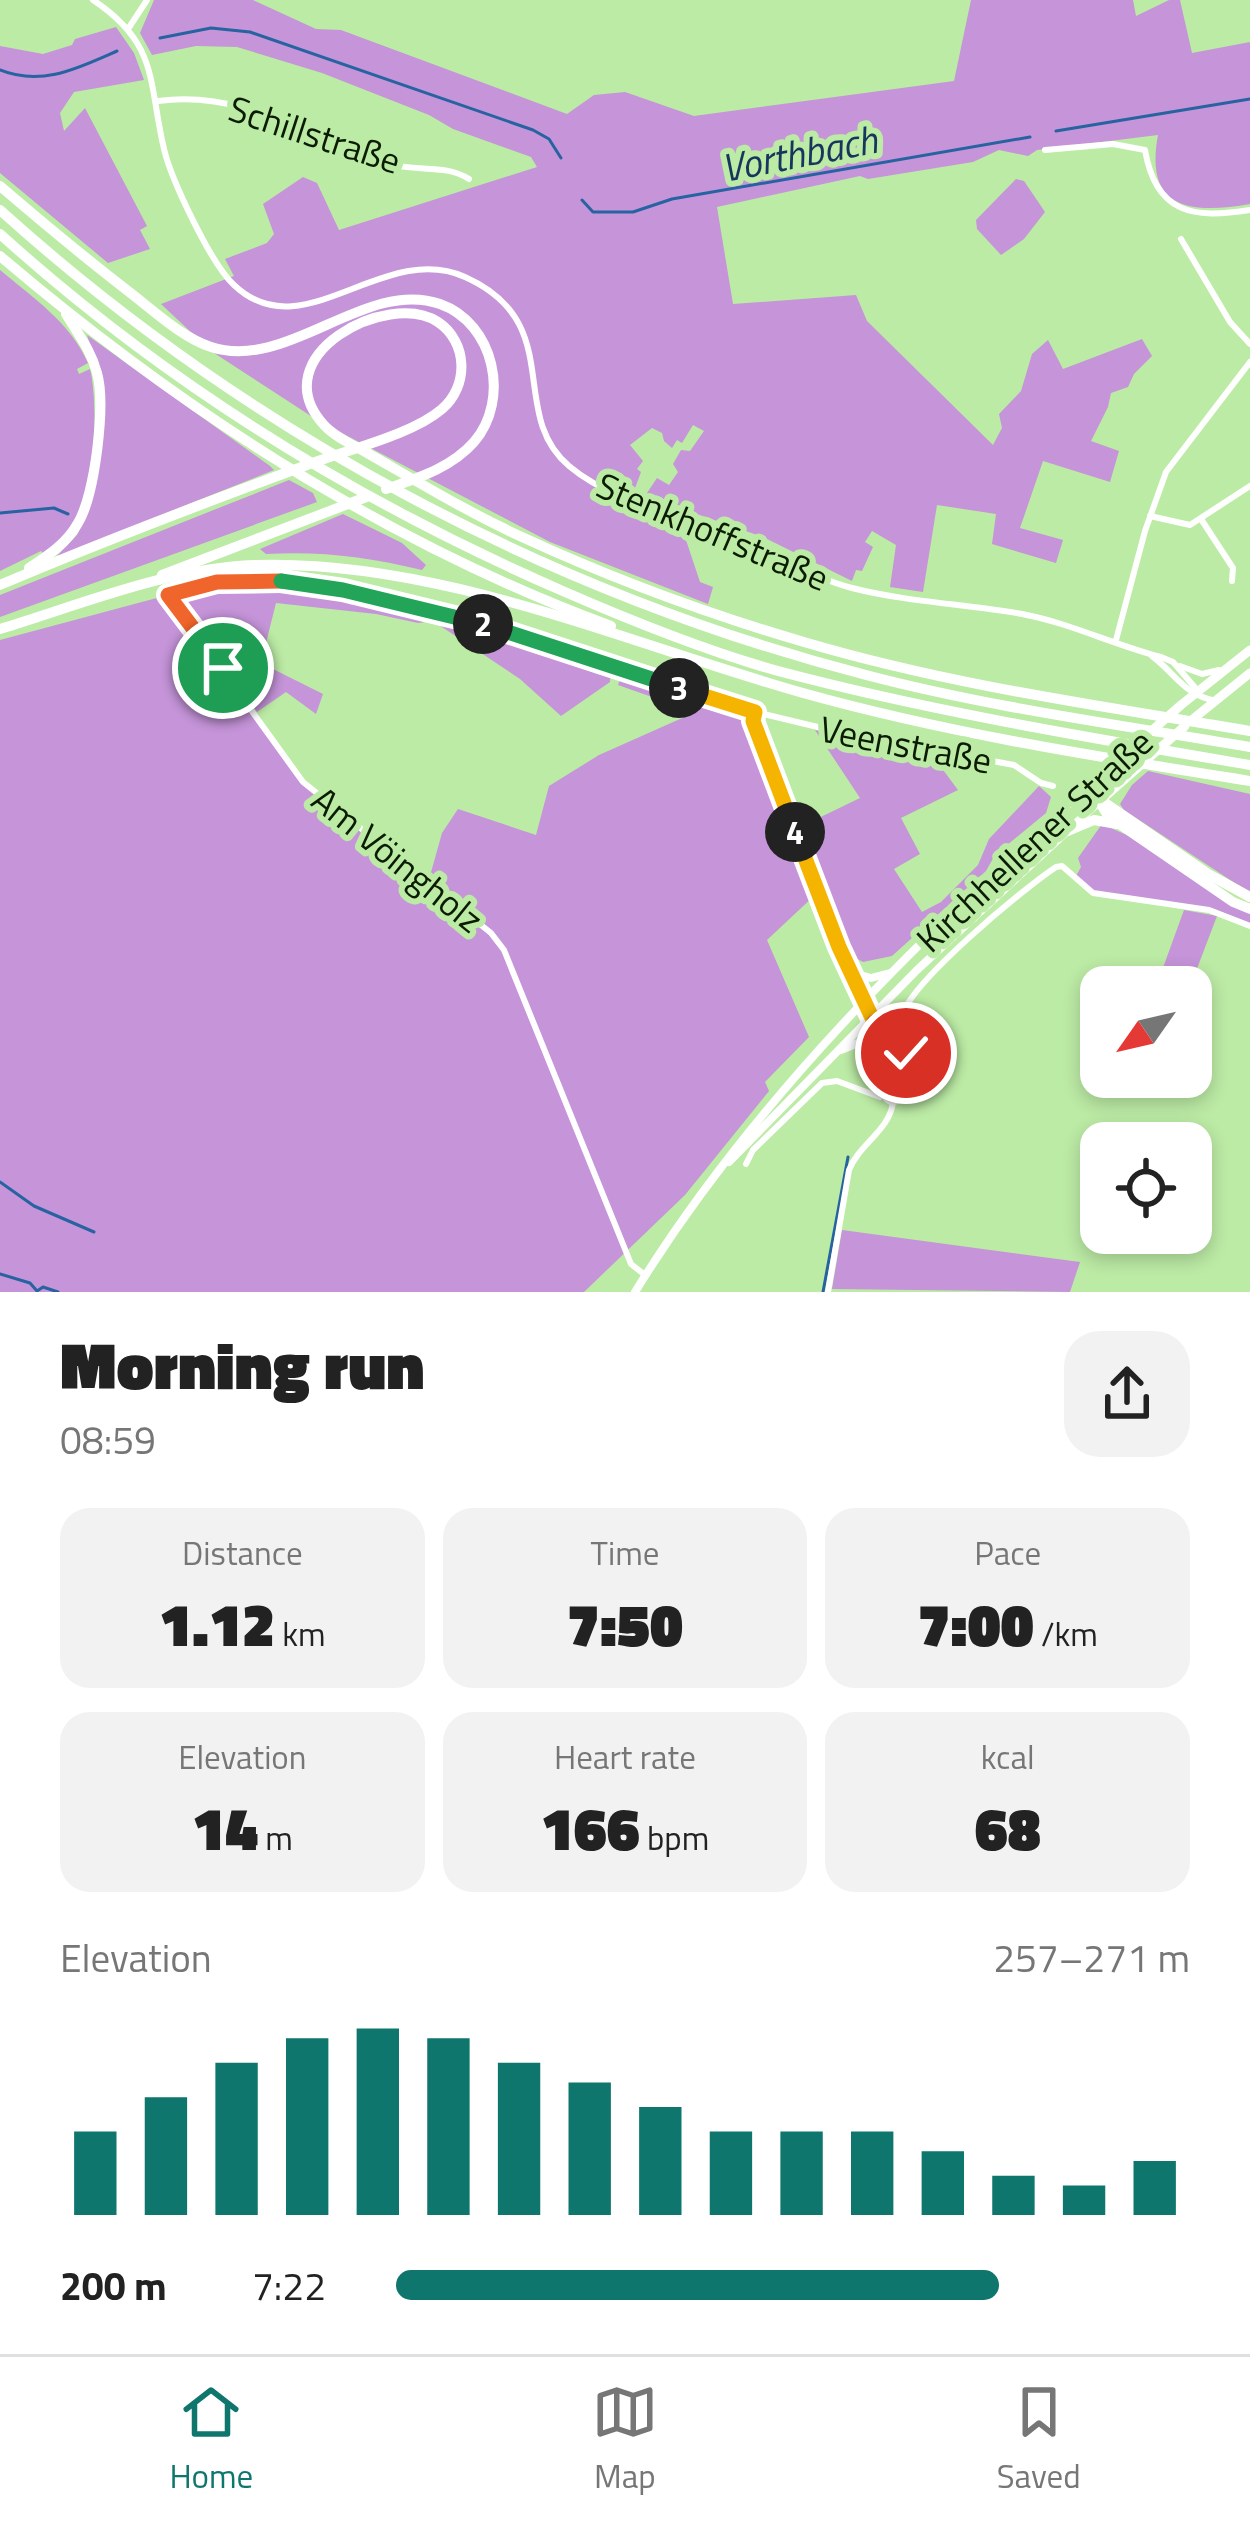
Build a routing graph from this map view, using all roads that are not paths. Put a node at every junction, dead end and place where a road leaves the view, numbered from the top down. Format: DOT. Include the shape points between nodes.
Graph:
graph roads {
  1 [pos="93,0"];
  2 [pos="147,0"];
  3 [pos="128,29"];
  4 [pos="158,101"];
  5 [pos="1045,150"];
  6 [pos="469,179"];
  7 [pos="0,186"];
  8 [pos="0,210"];
  9 [pos="1250,210"];
  10 [pos="0,234"];
  11 [pos="1181,238"];
  12 [pos="0,256"];
  13 [pos="61,308"];
  14 [pos="1250,344"];
  15 [pos="1250,362"];
  16 [pos="283,470"];
  17 [pos="1250,486"];
  18 [pos="1150,516"];
  19 [pos="1201,519"];
  20 [pos="1232,581"];
  21 [pos="3,584"];
  22 [pos="617,594"];
  23 [pos="168,595"];
  24 [pos="104,598"];
  25 [pos="707,610"];
  26 [pos="0,629"];
  27 [pos="1115,642"];
  28 [pos="1250,650"];
  29 [pos="1149,654"];
  30 [pos="1173,662"];
  31 [pos="1228,667"];
  32 [pos="1250,673"];
  33 [pos="750,676"];
  34 [pos="1179,684"];
  35 [pos="1197,695"];
  36 [pos="1216,701"];
  37 [pos="1180,705"];
  38 [pos="755,712"];
  39 [pos="1193,725"];
  40 [pos="1250,730"];
  41 [pos="1250,748"];
  42 [pos="1250,765"];
  43 [pos="1250,782"];
  44 [pos="1053,786"];
  45 [pos="1089,786"];
  46 [pos="1101,800"];
  47 [pos="1119,824"];
  48 [pos="1068,831"];
  49 [pos="1250,897"];
  50 [pos="1250,909"];
  51 [pos="1250,926"];
  52 [pos="846,961"];
  53 [pos="897,969"];
  54 [pos="854,973"];
  55 [pos="862,1005"];
  56 [pos="868,1019"];
  57 [pos="876,1050"];
  58 [pos="834,1053"];
  59 [pos="889,1075"];
  60 [pos="893,1093"];
  61 [pos="746,1164"];
  62 [pos="708,1185"];
  63 [pos="645,1275"];
  64 [pos="635,1292"];
  65 [pos="828,1292"];
  1 -- 3 [label="street, Stenkhoffstraße"];
  2 -- 3 [label="street"];
  3 -- 4 [label="street, Stenkhoffstraße"];
  4 -- 6 [label="street, Schillstraße" via="245,107 392,165 455,170"];
  4 -- 27 [label="street, Stenkhoffstraße" via="166,159 211,254 247,296 293,307 399,270 464,276 494,294 524,330 543,429 580,475 852,588 1025,614"];
  5 -- 9 [label="street" via="1113,143 1145,150 1161,195 1195,214"];
  7 -- 24 [label="highway" via="206,345 254,351 416,299 462,316 492,365 494,394 481,433 449,463"];
  8 -- 22 [label="highway" via="192,364 326,450 498,542"];
  10 -- 42 [label="highway" via="138,346 304,458 463,545 607,610 774,670 921,706"];
  11 -- 14 [label="street"];
  12 -- 13 [label="highway"];
  13 -- 16 [label="highway"];
  13 -- 21 [label="highway" via="99,379 89,496 66,540"];
  15 -- 18 [label="street" via="1166,472"];
  16 -- 21 [label="highway"];
  16 -- 25 [label="highway" via="412,426 446,406 458,387 457,344 424,315 400,313 320,351 308,380 324,424 347,442 362,450 518,536"];
  16 -- 33 [label="highway" via="528,592"];
  17 -- 19 [label="street"];
  18 -- 19 [label="street" via="1190,525"];
  18 -- 27 [label="street"];
  19 -- 20 [label="street" via="1233,568"];
  22 -- 25 [label="highway"];
  22 -- 39 [label="highway" via="870,676 1140,728"];
  23 -- 38 [label="street, Veenstraße" via="254,580 343,590 505,630"];
  23 -- 63 [label="street, Am Vöingholz" via="303,782 504,950 631,1264"];
  24 -- 26 [label="highway"];
  24 -- 33 [label="highway" via="212,568 345,571 470,593"];
  25 -- 39 [label="highway" via="876,661"];
  27 -- 29 [label="street, Stenkhoffstraße"];
  28 -- 31 [label="main road, Kirchhellener Straße"];
  29 -- 30 [label="street, Stenkhoffstraße"];
  29 -- 34 [label="street, Stenkhoffstraße"];
  30 -- 31 [label="street" via="1202,674"];
  30 -- 35 [label="street"];
  31 -- 35 [label="main road, Kirchhellener Straße"];
  32 -- 36 [label="main road, Kirchhellener Straße"];
  33 -- 43 [label="highway" via="916,722"];
  34 -- 35 [label="street, Stenkhoffstraße"];
  34 -- 37 [label="street"];
  35 -- 36 [label="street, Stenkhoffstraße"];
  35 -- 37 [label="main road, Kirchhellener Straße"];
  35 -- 39 [label="main road, Kirchhellener Straße"];
  36 -- 39 [label="main road, Kirchhellener Straße"];
  37 -- 45 [label="main road, Kirchhellener Straße"];
  38 -- 44 [label="street, Veenstraße" via="1015,765"];
  38 -- 52 [label="street"];
  39 -- 40 [label="highway"];
  39 -- 41 [label="highway"];
  39 -- 46 [label="main road, Kirchhellener Straße"];
  45 -- 46 [label="highway"];
  45 -- 53 [label="main road, Kirchhellener Straße"];
  46 -- 47 [label="highway"];
  46 -- 48 [label="main road, Kirchhellener Straße"];
  46 -- 49 [label="highway"];
  47 -- 48 [label="highway" via="1094,820"];
  47 -- 50 [label="highway"];
  48 -- 56 [label="main road, Kirchhellener Straße"];
  51 -- 60 [label="street, Kirchhellener Straße" via="1209,910 1093,893 1062,866 1016,895 910,1000 901,1036 916,1076"];
  52 -- 54 [label="street"];
  52 -- 55 [label="street"];
  53 -- 54 [label="main road" via="877,978"];
  53 -- 55 [label="main road, Kirchhellener Straße"];
  54 -- 55 [label="street"];
  55 -- 56 [label="street"];
  55 -- 62 [label="main road, Kirchhellener Straße"];
  56 -- 57 [label="street"];
  56 -- 58 [label="main road, Kirchhellener Straße"];
  56 -- 59 [label="street"];
  57 -- 58 [label="main road" via="858,1043"];
  57 -- 59 [label="street"];
  58 -- 62 [label="main road, Kirchhellener Straße"];
  59 -- 60 [label="street"];
  60 -- 61 [label="street" via="874,1096 828,1080"];
  60 -- 65 [label="street" via="883,1126 849,1170"];
  62 -- 63 [label="main road, Kirchhellener Straße"];
  63 -- 64 [label="main road, Kirchhellener Straße"];
}
